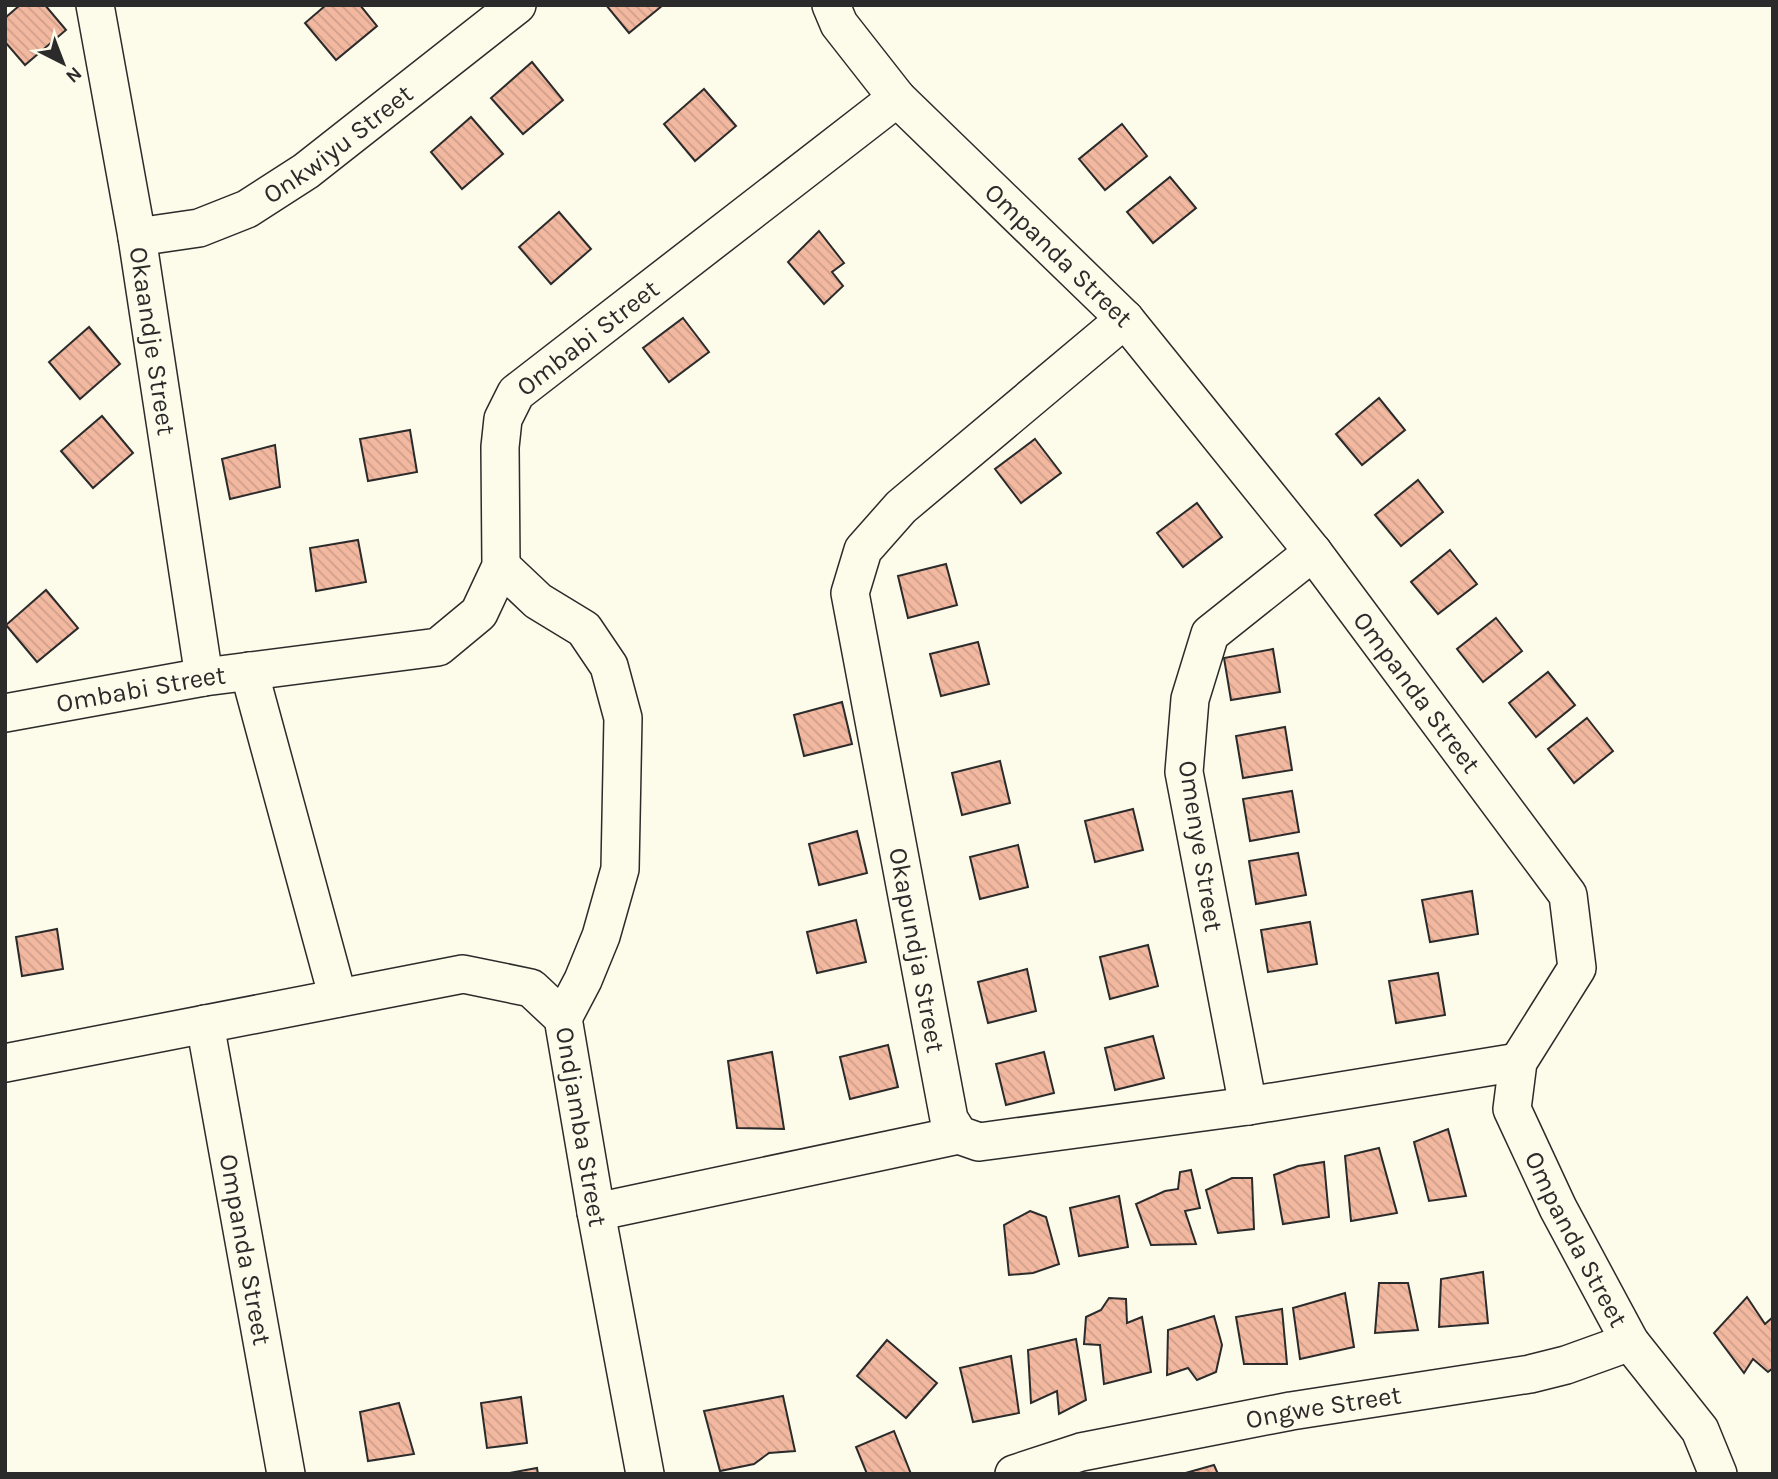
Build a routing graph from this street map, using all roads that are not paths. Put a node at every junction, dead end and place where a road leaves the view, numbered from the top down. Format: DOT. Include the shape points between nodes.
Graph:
graph roads {
  1 [pos="95,5"];
  2 [pos="517,5"];
  3 [pos="831,5"];
  4 [pos="897,98"];
  5 [pos="137,237"];
  6 [pos="1125,319"];
  7 [pos="1313,552"];
  8 [pos="501,566"];
  9 [pos="249,671"];
  10 [pos="204,677"];
  11 [pos="5,713"];
  12 [pos="338,998"];
  13 [pos="563,1018"];
  14 [pos="205,1024"];
  15 [pos="1518,1062"];
  16 [pos="5,1063"];
  17 [pos="1248,1106"];
  18 [pos="959,1135"];
  19 [pos="596,1212"];
  20 [pos="1630,1342"];
  21 [pos="286,1474"];
  22 [pos="645,1474"];
  23 [pos="1014,1474"];
  24 [pos="1718,1474"];
  1 -- 5 [label="street, Okaandje Street"];
  2 -- 5 [label="street, Onkwiyu Street" via="306,171 247,209 199,228"];
  3 -- 4 [label="street, Ompanda Street" via="839,24"];
  4 -- 6 [label="street, Ompanda Street"];
  4 -- 8 [label="street, Ombabi Street" via="516,393 503,419 499,447"];
  5 -- 10 [label="street, Okaandje Street"];
  6 -- 7 [label="street, Ompanda Street"];
  6 -- 18 [label="street, Okapundja Street" via="901,508 863,550 850,593 948,1119"];
  7 -- 15 [label="street, Ompanda Street" via="1568,895 1577,968"];
  7 -- 17 [label="street, Omenye Street" via="1210,634 1190,699 1184,772"];
  8 -- 9 [label="street, Ombabi Street" via="479,613 438,647"];
  8 -- 13 [label="street" via="537,601 584,629 608,666 623,718 620,869 601,936"];
  9 -- 10 [label="street, Ombabi Street"];
  9 -- 12 [label="street"];
  10 -- 11 [label="street, Ombabi Street"];
  12 -- 13 [label="street, Ondjamba Street" via="463,974 531,988"];
  12 -- 14 [label="street, Ondjamba Street"];
  13 -- 19 [label="street, Ondjamba Street"];
  14 -- 16 [label="street, Ondjamba Street"];
  14 -- 21 [label="street, Ompanda Street"];
  15 -- 17 [label="street"];
  15 -- 20 [label="street, Ompanda Street" via="1513,1109 1558,1208"];
  17 -- 18 [label="street" via="979,1142"];
  18 -- 19 [label="street"];
  19 -- 22 [label="street, Ondjamba Street"];
  20 -- 23 [label="street, Ongwe Street" via="1530,1374 1291,1411 1081,1452"];
  20 -- 24 [label="street, Ompanda Street" via="1700,1430"];
}
